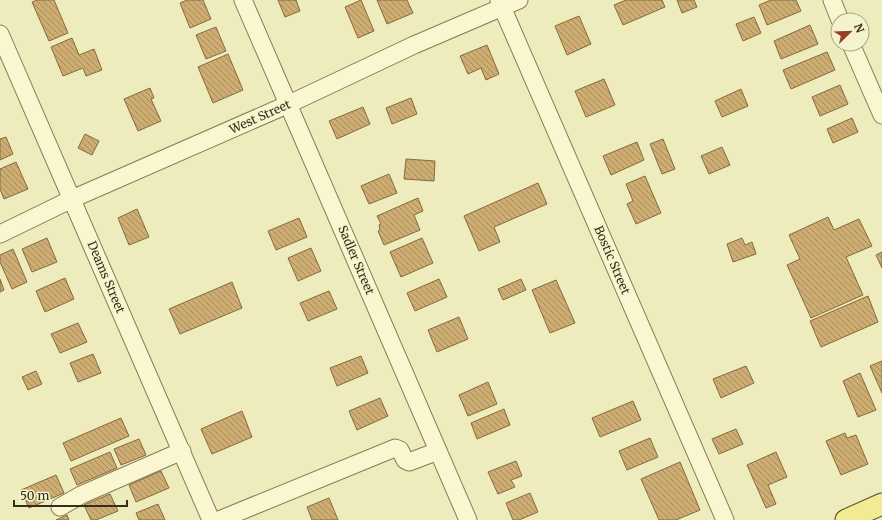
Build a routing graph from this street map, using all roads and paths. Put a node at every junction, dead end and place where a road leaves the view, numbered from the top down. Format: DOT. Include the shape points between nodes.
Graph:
graph roads {
  1 [pos="242,0"];
  2 [pos="519,0"];
  3 [pos="832,0"];
  4 [pos="500,4"];
  5 [pos="837,12"];
  6 [pos="0,34"];
  7 [pos="854,52"];
  8 [pos="289,104"];
  9 [pos="882,115"];
  10 [pos="72,199"];
  11 [pos="0,234"];
  12 [pos="182,451"];
  13 [pos="438,451"];
  14 [pos="882,504"];
  15 [pos="60,507"];
  16 [pos="211,520"];
  17 [pos="219,520"];
  18 [pos="468,520"];
  19 [pos="725,520"];
  20 [pos="846,520"];
  1 -- 8 [label="street, Sadler Street"];
  2 -- 4 [label="street, West Street"];
  3 -- 5 [label="street"];
  4 -- 8 [label="street, West Street"];
  4 -- 19 [label="street, Bostic Street"];
  6 -- 10 [label="street, Deams Street"];
  7 -- 9 [label="street"];
  8 -- 10 [label="street, West Street"];
  8 -- 13 [label="street, Sadler Street"];
  10 -- 11 [label="street, West Street"];
  10 -- 12 [label="street, Deams Street"];
  12 -- 15 [label="street" via="81,495"];
  12 -- 16 [label="street, Deams Street"];
  13 -- 17 [label="street" via="409,462 400,450 395,448"];
  13 -- 18 [label="street, Sadler Street"];
  14 -- 20 [label="main road"];
}
